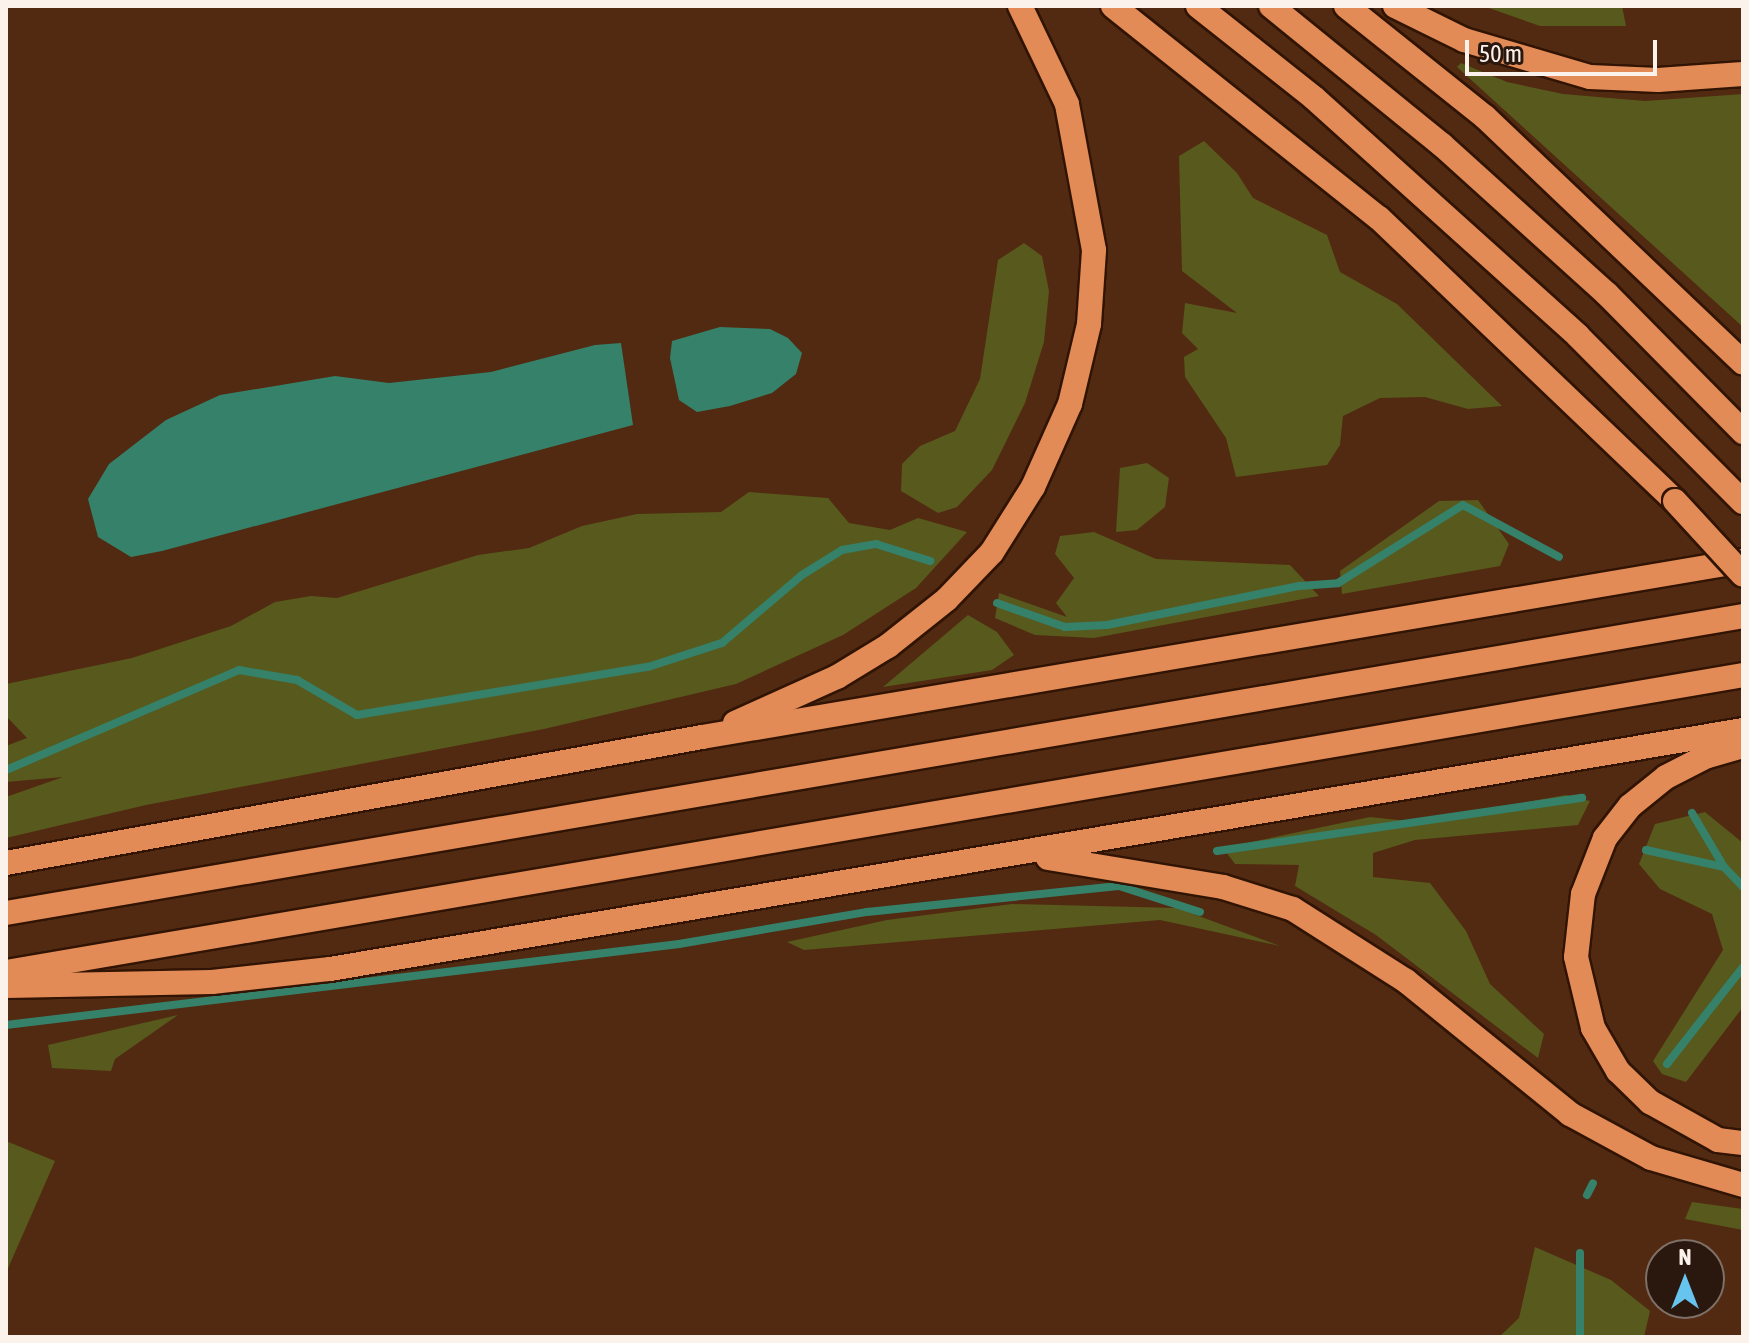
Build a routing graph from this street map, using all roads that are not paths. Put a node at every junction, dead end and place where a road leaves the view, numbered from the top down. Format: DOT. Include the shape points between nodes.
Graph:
graph roads {
  1 [pos="1020,6"];
  2 [pos="1113,6"];
  3 [pos="1198,6"];
  4 [pos="1271,6"];
  5 [pos="1346,6"];
  6 [pos="1395,6"];
  7 [pos="1743,74"];
  8 [pos="1743,363"];
  9 [pos="1743,432"];
  10 [pos="1738,496"];
  11 [pos="1743,561"];
  12 [pos="1743,575"];
  13 [pos="1743,616"];
  14 [pos="1743,675"];
  15 [pos="1743,730"];
  16 [pos="702,737"];
  17 [pos="1743,746"];
  18 [pos="1022,855"];
  19 [pos="6,863"];
  20 [pos="6,913"];
  21 [pos="6,972"];
  22 [pos="6,986"];
  23 [pos="1743,1143"];
  24 [pos="1743,1185"];
  1 -- 16 [label="highway" via="1067,104 1094,250 1089,324 1070,404 1033,487 992,552 947,599 888,646 837,677"];
  2 -- 12 [label="highway, bridge" via="1379,218 1675,501"];
  3 -- 10 [label="highway" via="1314,98 1578,336"];
  4 -- 9 [label="highway" via="1466,166 1607,294"];
  5 -- 8 [label="highway" via="1485,117"];
  6 -- 7 [label="highway" via="1464,40 1590,77 1658,80"];
  11 -- 16 [label="highway"];
  13 -- 20 [label="highway"];
  14 -- 21 [label="highway"];
  15 -- 18 [label="highway"];
  16 -- 19 [label="highway"];
  17 -- 23 [label="highway" via="1707,756 1666,777 1630,806 1605,838 1583,894 1576,957 1593,1028 1618,1071 1650,1102 1718,1140"];
  18 -- 22 [label="highway" via="330,969 212,982"];
  18 -- 24 [label="highway" via="1223,887 1293,909 1406,981 1570,1114 1651,1158"];
}
